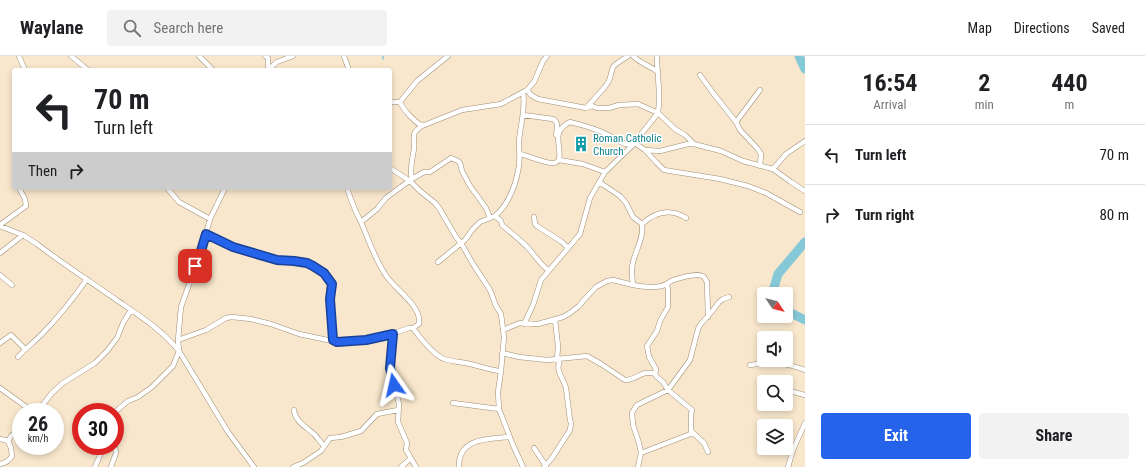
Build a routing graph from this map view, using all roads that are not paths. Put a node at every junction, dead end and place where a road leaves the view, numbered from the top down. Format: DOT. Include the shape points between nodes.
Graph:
graph roads {
  1 [pos="19,56"];
  2 [pos="71,56"];
  3 [pos="199,56"];
  4 [pos="293,56"];
  5 [pos="344,56"];
  6 [pos="448,56"];
  7 [pos="547,56"];
  8 [pos="628,56"];
  9 [pos="633,56"];
  10 [pos="657,56"];
  11 [pos="267,57"];
  12 [pos="280,61"];
  13 [pos="25,68"];
  14 [pos="86,68"];
  15 [pos="211,68"];
  16 [pos="268,68"];
  17 [pos="271,68"];
  18 [pos="348,68"];
  19 [pos="658,72"];
  20 [pos="700,75"];
  21 [pos="760,90"];
  22 [pos="525,91"];
  23 [pos="392,102"];
  24 [pos="400,102"];
  25 [pos="586,108"];
  26 [pos="658,113"];
  27 [pos="523,115"];
  28 [pos="736,122"];
  29 [pos="422,126"];
  30 [pos="558,137"];
  31 [pos="805,141"];
  32 [pos="635,143"];
  33 [pos="694,144"];
  34 [pos="646,150"];
  35 [pos="520,154"];
  36 [pos="559,160"];
  37 [pos="760,166"];
  38 [pos="392,169"];
  39 [pos="773,169"];
  40 [pos="605,172"];
  41 [pos="411,180"];
  42 [pos="599,182"];
  43 [pos="20,190"];
  44 [pos="169,190"];
  45 [pos="224,190"];
  46 [pos="348,190"];
  47 [pos="805,191"];
  48 [pos="800,212"];
  49 [pos="493,217"];
  50 [pos="534,217"];
  51 [pos="686,218"];
  52 [pos="210,219"];
  53 [pos="361,222"];
  54 [pos="642,224"];
  55 [pos="0,225"];
  56 [pos="206,234"];
  57 [pos="23,235"];
  58 [pos="461,243"];
  59 [pos="568,248"];
  60 [pos="0,253"];
  61 [pos="438,262"];
  62 [pos="548,270"];
  63 [pos="0,275"];
  64 [pos="87,279"];
  65 [pos="12,285"];
  66 [pos="633,285"];
  67 [pos="666,285"];
  68 [pos="729,297"];
  69 [pos="131,310"];
  70 [pos="708,317"];
  71 [pos="555,320"];
  72 [pos="524,324"];
  73 [pos="413,328"];
  74 [pos="503,330"];
  75 [pos="393,334"];
  76 [pos="178,340"];
  77 [pos="333,340"];
  78 [pos="0,343"];
  79 [pos="25,349"];
  80 [pos="179,351"];
  81 [pos="502,353"];
  82 [pos="18,357"];
  83 [pos="558,359"];
  84 [pos="750,365"];
  85 [pos="805,370"];
  86 [pos="501,371"];
  87 [pos="656,374"];
  88 [pos="0,388"];
  89 [pos="668,390"];
  90 [pos="793,392"];
  91 [pos="805,395"];
  92 [pos="21,403"];
  93 [pos="44,403"];
  94 [pos="453,403"];
  95 [pos="124,404"];
  96 [pos="499,409"];
  97 [pos="294,410"];
  98 [pos="398,410"];
  99 [pos="805,423"];
  100 [pos="693,433"];
  101 [pos="12,435"];
  102 [pos="509,437"];
  103 [pos="0,439"];
  104 [pos="8,441"];
  105 [pos="324,446"];
  106 [pos="534,448"];
  107 [pos="708,452"];
  108 [pos="641,453"];
  109 [pos="100,455"];
  110 [pos="115,455"];
  111 [pos="410,459"];
  112 [pos="0,464"];
  113 [pos="304,465"];
  114 [pos="545,466"];
  115 [pos="95,467"];
  116 [pos="111,467"];
  117 [pos="254,467"];
  118 [pos="293,467"];
  119 [pos="401,467"];
  120 [pos="416,467"];
  121 [pos="459,467"];
  122 [pos="523,467"];
  123 [pos="638,467"];
  124 [pos="788,467"];
  1 -- 13 [label="street"];
  2 -- 14 [label="street"];
  3 -- 15 [label="street"];
  4 -- 12 [label="street"];
  5 -- 18 [label="street"];
  6 -- 24 [label="street" via="417,81"];
  7 -- 22 [label="street" via="534,82"];
  8 -- 25 [label="street" via="613,67 609,81"];
  9 -- 19 [label="street"];
  10 -- 19 [label="street"];
  11 -- 12 [label="street"];
  11 -- 16 [label="street"];
  12 -- 17 [label="street"];
  19 -- 26 [label="street"];
  20 -- 28 [label="street"];
  21 -- 28 [label="street"];
  22 -- 25 [label="street" via="538,99"];
  22 -- 27 [label="street"];
  22 -- 29 [label="street" via="501,104 462,110"];
  23 -- 24 [label="street"];
  24 -- 29 [label="street"];
  25 -- 26 [label="street" via="638,104"];
  26 -- 32 [label="street"];
  26 -- 33 [label="street"];
  27 -- 30 [label="street" via="556,120"];
  27 -- 35 [label="street"];
  28 -- 37 [label="street" via="761,154"];
  29 -- 41 [label="street" via="413,138"];
  30 -- 32 [label="street" via="563,126 570,122 598,130 629,145"];
  30 -- 36 [label="street"];
  31 -- 39 [label="street" via="786,154"];
  32 -- 34 [label="street"];
  32 -- 40 [label="street"];
  33 -- 34 [label="street" via="660,151"];
  33 -- 37 [label="street"];
  34 -- 48 [label="street" via="664,170 748,186"];
  35 -- 36 [label="street" via="552,164"];
  35 -- 49 [label="street" via="512,191 505,204"];
  36 -- 40 [label="street" via="583,164"];
  37 -- 39 [label="street"];
  38 -- 41 [label="street"];
  39 -- 47 [label="street"];
  40 -- 42 [label="street"];
  41 -- 49 [label="street" via="424,172 430,172 451,158 458,161 470,186"];
  41 -- 53 [label="street"];
  41 -- 58 [label="street" via="440,208"];
  42 -- 54 [label="street" via="620,196 633,217"];
  42 -- 59 [label="street" via="590,198 580,234"];
  43 -- 55 [label="street" via="26,206"];
  44 -- 52 [label="street" via="179,202"];
  45 -- 52 [label="street"];
  46 -- 53 [label="street"];
  49 -- 58 [label="street" via="480,222"];
  49 -- 62 [label="street" via="501,221 502,225"];
  50 -- 59 [label="street" via="535,224"];
  51 -- 54 [label="street" via="679,214 664,212 656,214"];
  52 -- 56 [label="street"];
  53 -- 73 [label="street" via="372,252 387,278 418,314 419,324"];
  54 -- 66 [label="street" via="643,229 632,263"];
  55 -- 57 [label="street"];
  56 -- 76 [label="street" via="181,307"];
  56 -- 77 [label="street" via="233,247 277,260 307,263 324,273 332,284 330,299"];
  57 -- 60 [label="street"];
  57 -- 64 [label="street"];
  58 -- 61 [label="street"];
  58 -- 74 [label="street" via="490,290 501,314"];
  59 -- 62 [label="street"];
  62 -- 72 [label="street" via="541,280 534,305"];
  63 -- 65 [label="street"];
  64 -- 69 [label="street"];
  64 -- 79 [label="street" via="70,304"];
  66 -- 67 [label="street"];
  66 -- 71 [label="street" via="613,280 602,283 579,306"];
  67 -- 70 [label="street" via="692,275 703,276 707,287"];
  67 -- 87 [label="street" via="668,307 647,346"];
  68 -- 70 [label="street" via="719,302"];
  69 -- 80 [label="street" via="170,339"];
  69 -- 93 [label="street" via="117,338 107,351 95,363 63,383"];
  70 -- 89 [label="street" via="698,329 690,360"];
  71 -- 72 [label="street"];
  71 -- 83 [label="street"];
  72 -- 74 [label="street" via="520,323"];
  73 -- 75 [label="street"];
  73 -- 86 [label="street" via="443,359"];
  74 -- 81 [label="street"];
  75 -- 77 [label="street" via="366,340"];
  75 -- 98 [label="street" via="390,368 399,404"];
  76 -- 77 [label="street" via="232,317 251,319 299,334"];
  76 -- 80 [label="street"];
  78 -- 79 [label="street" via="11,335"];
  79 -- 82 [label="street"];
  80 -- 95 [label="street" via="173,366 152,387"];
  80 -- 117 [label="street" via="228,432"];
  81 -- 83 [label="street" via="535,360"];
  81 -- 86 [label="street"];
  83 -- 87 [label="street" via="587,356 625,380 648,372"];
  83 -- 114 [label="street" via="559,373 565,382 571,426"];
  84 -- 85 [label="street" via="779,363"];
  86 -- 96 [label="street"];
  87 -- 89 [label="street"];
  88 -- 92 [label="street"];
  89 -- 100 [label="street" via="692,410"];
  89 -- 108 [label="street" via="637,405 632,413"];
  90 -- 91 [label="street"];
  94 -- 96 [label="street"];
  96 -- 102 [label="street"];
  97 -- 105 [label="street" via="294,415"];
  98 -- 105 [label="street" via="377,414 361,431 330,438"];
  98 -- 111 [label="street" via="398,422 407,443 406,450"];
  99 -- 124 [label="street"];
  100 -- 107 [label="street"];
  100 -- 108 [label="street"];
  101 -- 104 [label="street"];
  102 -- 121 [label="street" via="482,439 466,447 459,458"];
  102 -- 122 [label="street"];
  103 -- 104 [label="street"];
  104 -- 112 [label="street" via="12,456 10,460"];
  105 -- 113 [label="street"];
  106 -- 114 [label="street"];
  108 -- 123 [label="street"];
  109 -- 115 [label="street"];
  110 -- 116 [label="street"];
  111 -- 119 [label="street"];
  111 -- 120 [label="street"];
  113 -- 118 [label="street"];
}
